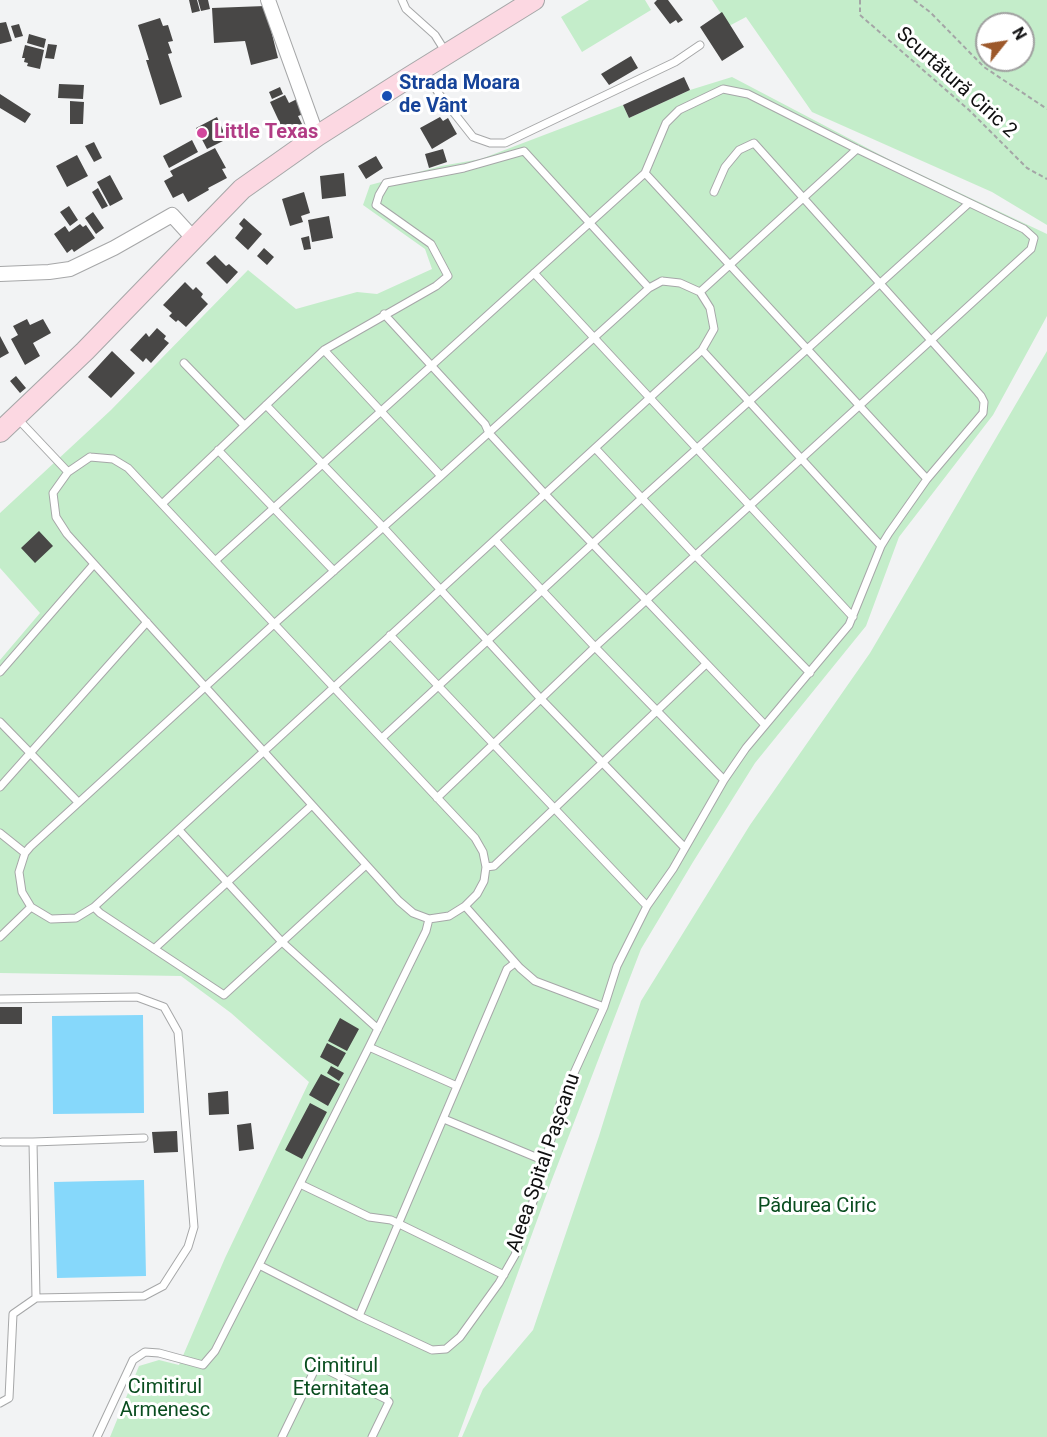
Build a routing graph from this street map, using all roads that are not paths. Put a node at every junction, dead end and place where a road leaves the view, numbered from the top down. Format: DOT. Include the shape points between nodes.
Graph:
graph roads {
  1 [pos="268,0"];
  2 [pos="402,0"];
  3 [pos="534,0"];
  4 [pos="700,45"];
  5 [pos="447,53"];
  6 [pos="423,68"];
  7 [pos="317,136"];
  8 [pos="857,149"];
  9 [pos="645,173"];
  10 [pos="714,192"];
  11 [pos="804,199"];
  12 [pos="968,204"];
  13 [pos="589,223"];
  14 [pos="193,238"];
  15 [pos="731,265"];
  16 [pos="534,273"];
  17 [pos="0,274"];
  18 [pos="880,284"];
  19 [pos="649,288"];
  20 [pos="700,292"];
  21 [pos="384,314"];
  22 [pos="594,338"];
  23 [pos="932,341"];
  24 [pos="808,349"];
  25 [pos="324,350"];
  26 [pos="702,351"];
  27 [pos="184,363"];
  28 [pos="432,366"];
  29 [pos="650,398"];
  30 [pos="750,402"];
  31 [pos="266,405"];
  32 [pos="860,406"];
  33 [pos="381,412"];
  34 [pos="16,417"];
  35 [pos="244,425"];
  36 [pos="0,432"];
  37 [pos="489,433"];
  38 [pos="595,448"];
  39 [pos="218,450"];
  40 [pos="696,450"];
  41 [pos="801,459"];
  42 [pos="323,464"];
  43 [pos="68,472"];
  44 [pos="441,476"];
  45 [pos="927,479"];
  46 [pos="545,494"];
  47 [pos="642,498"];
  48 [pos="162,504"];
  49 [pos="750,506"];
  50 [pos="274,508"];
  51 [pos="383,527"];
  52 [pos="495,540"];
  53 [pos="592,544"];
  54 [pos="881,546"];
  55 [pos="695,555"];
  56 [pos="215,561"];
  57 [pos="94,564"];
  58 [pos="334,571"];
  59 [pos="440,590"];
  60 [pos="541,590"];
  61 [pos="645,601"];
  62 [pos="854,617"];
  63 [pos="147,622"];
  64 [pos="274,624"];
  65 [pos="390,635"];
  66 [pos="487,641"];
  67 [pos="595,647"];
  68 [pos="706,664"];
  69 [pos="0,672"];
  70 [pos="810,673"];
  71 [pos="204,686"];
  72 [pos="438,686"];
  73 [pos="333,687"];
  74 [pos="540,698"];
  75 [pos="657,712"];
  76 [pos="0,722"];
  77 [pos="765,725"];
  78 [pos="382,738"];
  79 [pos="492,744"];
  80 [pos="263,752"];
  81 [pos="30,753"];
  82 [pos="602,763"];
  83 [pos="724,780"];
  84 [pos="0,787"];
  85 [pos="437,798"];
  86 [pos="78,802"];
  87 [pos="312,805"];
  88 [pos="555,809"];
  89 [pos="179,830"];
  90 [pos="0,833"];
  91 [pos="685,848"];
  92 [pos="25,854"];
  93 [pos="366,865"];
  94 [pos="486,867"];
  95 [pos="226,883"];
  96 [pos="465,906"];
  97 [pos="647,906"];
  98 [pos="31,907"];
  99 [pos="94,907"];
  100 [pos="429,919"];
  101 [pos="0,937"];
  102 [pos="282,942"];
  103 [pos="154,949"];
  104 [pos="515,963"];
  105 [pos="0,999"];
  106 [pos="604,1007"];
  107 [pos="378,1029"];
  108 [pos="369,1047"];
  109 [pos="457,1086"];
  110 [pos="444,1119"];
  111 [pos="144,1138"];
  112 [pos="2,1142"];
  113 [pos="33,1142"];
  114 [pos="545,1161"];
  115 [pos="300,1184"];
  116 [pos="398,1224"];
  117 [pos="259,1265"];
  118 [pos="504,1275"];
  119 [pos="36,1298"];
  120 [pos="359,1316"];
  121 [pos="0,1403"];
  122 [pos="97,1437"];
  123 [pos="282,1437"];
  124 [pos="372,1437"];
  1 -- 7 [label="street"];
  2 -- 5 [label="lane"];
  3 -- 5 [label="main road"];
  4 -- 6 [label="lane" via="675,62 505,143 473,138"];
  5 -- 6 [label="main road"];
  6 -- 7 [label="main road"];
  7 -- 14 [label="main road" via="242,189"];
  8 -- 9 [label="lane" via="748,94 723,89 678,110 666,123"];
  8 -- 11 [label="lane"];
  8 -- 12 [label="lane"];
  9 -- 13 [label="lane"];
  9 -- 15 [label="lane"];
  10 -- 11 [label="lane, Aleea Spital Pașcanu" via="725,167 739,150 754,143"];
  11 -- 15 [label="lane"];
  11 -- 18 [label="lane, Aleea Spital Pașcanu"];
  12 -- 18 [label="lane"];
  12 -- 23 [label="lane" via="1024,229 1034,238 1031,249"];
  13 -- 16 [label="lane"];
  13 -- 19 [label="lane"];
  13 -- 21 [label="lane" via="524,151 464,168 386,183 376,205 432,244 448,276"];
  14 -- 17 [label="street" via="172,215 70,269"];
  14 -- 34 [label="main road"];
  15 -- 20 [label="lane"];
  15 -- 24 [label="lane"];
  16 -- 22 [label="lane"];
  16 -- 28 [label="lane"];
  18 -- 23 [label="lane, Aleea Spital Pașcanu"];
  18 -- 24 [label="lane"];
  19 -- 20 [label="lane" via="662,281 681,283"];
  19 -- 22 [label="lane"];
  20 -- 26 [label="lane" via="710,308 714,328"];
  21 -- 25 [label="lane"];
  21 -- 28 [label="lane"];
  22 -- 29 [label="lane"];
  22 -- 37 [label="lane"];
  23 -- 32 [label="lane"];
  23 -- 45 [label="lane, Aleea Spital Pașcanu" via="984,402 983,413"];
  24 -- 30 [label="lane"];
  24 -- 32 [label="lane"];
  25 -- 31 [label="lane"];
  25 -- 33 [label="lane"];
  26 -- 29 [label="lane"];
  26 -- 30 [label="lane"];
  27 -- 35 [label="lane"];
  28 -- 33 [label="lane"];
  28 -- 37 [label="lane" via="486,424"];
  29 -- 38 [label="lane"];
  29 -- 40 [label="lane"];
  30 -- 40 [label="lane"];
  30 -- 41 [label="lane"];
  31 -- 35 [label="lane"];
  31 -- 42 [label="lane"];
  32 -- 41 [label="lane"];
  32 -- 45 [label="lane"];
  33 -- 42 [label="lane"];
  33 -- 44 [label="lane"];
  34 -- 36 [label="main road"];
  34 -- 43 [label="lane"];
  35 -- 39 [label="lane"];
  37 -- 44 [label="lane"];
  37 -- 46 [label="lane"];
  38 -- 46 [label="lane"];
  38 -- 47 [label="lane"];
  39 -- 48 [label="lane"];
  39 -- 50 [label="lane"];
  40 -- 47 [label="lane"];
  40 -- 49 [label="lane"];
  41 -- 49 [label="lane"];
  41 -- 54 [label="lane"];
  42 -- 50 [label="lane"];
  42 -- 51 [label="lane"];
  43 -- 48 [label="lane" via="90,457 113,459 128,468"];
  43 -- 57 [label="lane" via="52,493 56,517"];
  44 -- 51 [label="lane"];
  45 -- 54 [label="lane, Aleea Spital Pașcanu"];
  46 -- 52 [label="lane"];
  46 -- 53 [label="lane"];
  47 -- 53 [label="lane"];
  47 -- 55 [label="lane"];
  48 -- 56 [label="lane"];
  49 -- 55 [label="lane"];
  49 -- 62 [label="lane"];
  50 -- 56 [label="lane"];
  50 -- 58 [label="lane"];
  51 -- 58 [label="lane"];
  51 -- 59 [label="lane"];
  52 -- 59 [label="lane"];
  52 -- 60 [label="lane"];
  53 -- 60 [label="lane"];
  53 -- 61 [label="lane"];
  54 -- 62 [label="lane, Aleea Spital Pașcanu"];
  55 -- 61 [label="lane"];
  55 -- 70 [label="lane"];
  56 -- 64 [label="lane"];
  57 -- 63 [label="lane"];
  57 -- 69 [label="lane"];
  58 -- 64 [label="lane"];
  59 -- 65 [label="lane"];
  59 -- 66 [label="lane"];
  60 -- 66 [label="lane"];
  60 -- 67 [label="lane"];
  61 -- 67 [label="lane"];
  61 -- 68 [label="lane"];
  62 -- 70 [label="lane, Aleea Spital Pașcanu"];
  63 -- 71 [label="lane"];
  63 -- 81 [label="lane"];
  64 -- 71 [label="lane"];
  64 -- 73 [label="lane"];
  65 -- 72 [label="lane"];
  65 -- 73 [label="lane"];
  66 -- 72 [label="lane"];
  66 -- 74 [label="lane"];
  67 -- 74 [label="lane"];
  67 -- 75 [label="lane"];
  68 -- 75 [label="lane"];
  68 -- 77 [label="lane"];
  70 -- 77 [label="lane, Aleea Spital Pașcanu"];
  71 -- 80 [label="lane"];
  71 -- 86 [label="lane"];
  72 -- 78 [label="lane"];
  72 -- 79 [label="lane"];
  73 -- 78 [label="lane"];
  73 -- 80 [label="lane"];
  74 -- 79 [label="lane"];
  74 -- 82 [label="lane"];
  75 -- 82 [label="lane"];
  75 -- 83 [label="lane"];
  76 -- 81 [label="lane"];
  77 -- 83 [label="lane, Aleea Spital Pașcanu"];
  78 -- 85 [label="lane"];
  79 -- 85 [label="lane"];
  79 -- 88 [label="lane"];
  80 -- 87 [label="lane"];
  80 -- 89 [label="lane"];
  81 -- 84 [label="lane"];
  81 -- 86 [label="lane"];
  82 -- 88 [label="lane"];
  82 -- 91 [label="lane"];
  83 -- 91 [label="lane, Aleea Spital Pașcanu"];
  85 -- 94 [label="lane" via="475,838"];
  86 -- 92 [label="lane"];
  87 -- 93 [label="lane"];
  87 -- 95 [label="lane"];
  88 -- 94 [label="lane" via="494,866"];
  88 -- 97 [label="lane"];
  89 -- 95 [label="lane"];
  89 -- 99 [label="lane"];
  90 -- 92 [label="lane"];
  91 -- 97 [label="lane, Aleea Spital Pașcanu"];
  92 -- 98 [label="lane" via="19,872 22,892"];
  93 -- 100 [label="lane" via="399,901 413,913"];
  93 -- 102 [label="lane"];
  94 -- 96 [label="lane" via="477,894"];
  95 -- 102 [label="lane"];
  95 -- 103 [label="lane"];
  96 -- 100 [label="lane" via="449,916"];
  96 -- 104 [label="lane"];
  97 -- 106 [label="lane, Aleea Spital Pașcanu" via="617,966"];
  98 -- 99 [label="lane" via="51,919 76,918"];
  98 -- 101 [label="lane"];
  99 -- 103 [label="lane"];
  100 -- 107 [label="lane"];
  102 -- 103 [label="lane" via="224,995"];
  102 -- 107 [label="lane"];
  104 -- 106 [label="lane" via="535,981"];
  104 -- 109 [label="lane" via="507,969"];
  105 -- 119 [label="lane" via="136,997 164,1007 178,1032 194,1227 188,1247 163,1286 144,1296"];
  106 -- 114 [label="lane, Aleea Spital Pașcanu" via="560,1104"];
  107 -- 108 [label="lane"];
  108 -- 109 [label="lane"];
  108 -- 115 [label="lane"];
  109 -- 110 [label="lane"];
  110 -- 114 [label="lane"];
  110 -- 116 [label="lane"];
  111 -- 113 [label="lane"];
  112 -- 113 [label="lane"];
  113 -- 119 [label="lane"];
  114 -- 118 [label="lane, Aleea Spital Pașcanu" via="515,1255"];
  115 -- 116 [label="lane" via="369,1217"];
  115 -- 117 [label="lane"];
  116 -- 118 [label="lane"];
  116 -- 120 [label="lane"];
  117 -- 120 [label="lane, Aleea Spital Pașcanu"];
  117 -- 122 [label="lane" via="215,1351 202,1365 159,1353 145,1352 133,1360"];
  118 -- 120 [label="lane, Aleea Spital Pașcanu" via="460,1337 446,1349 432,1350"];
  119 -- 121 [label="lane" via="13,1314 9,1398"];
  123 -- 124 [label="lane" via="317,1365 389,1402"];
}
